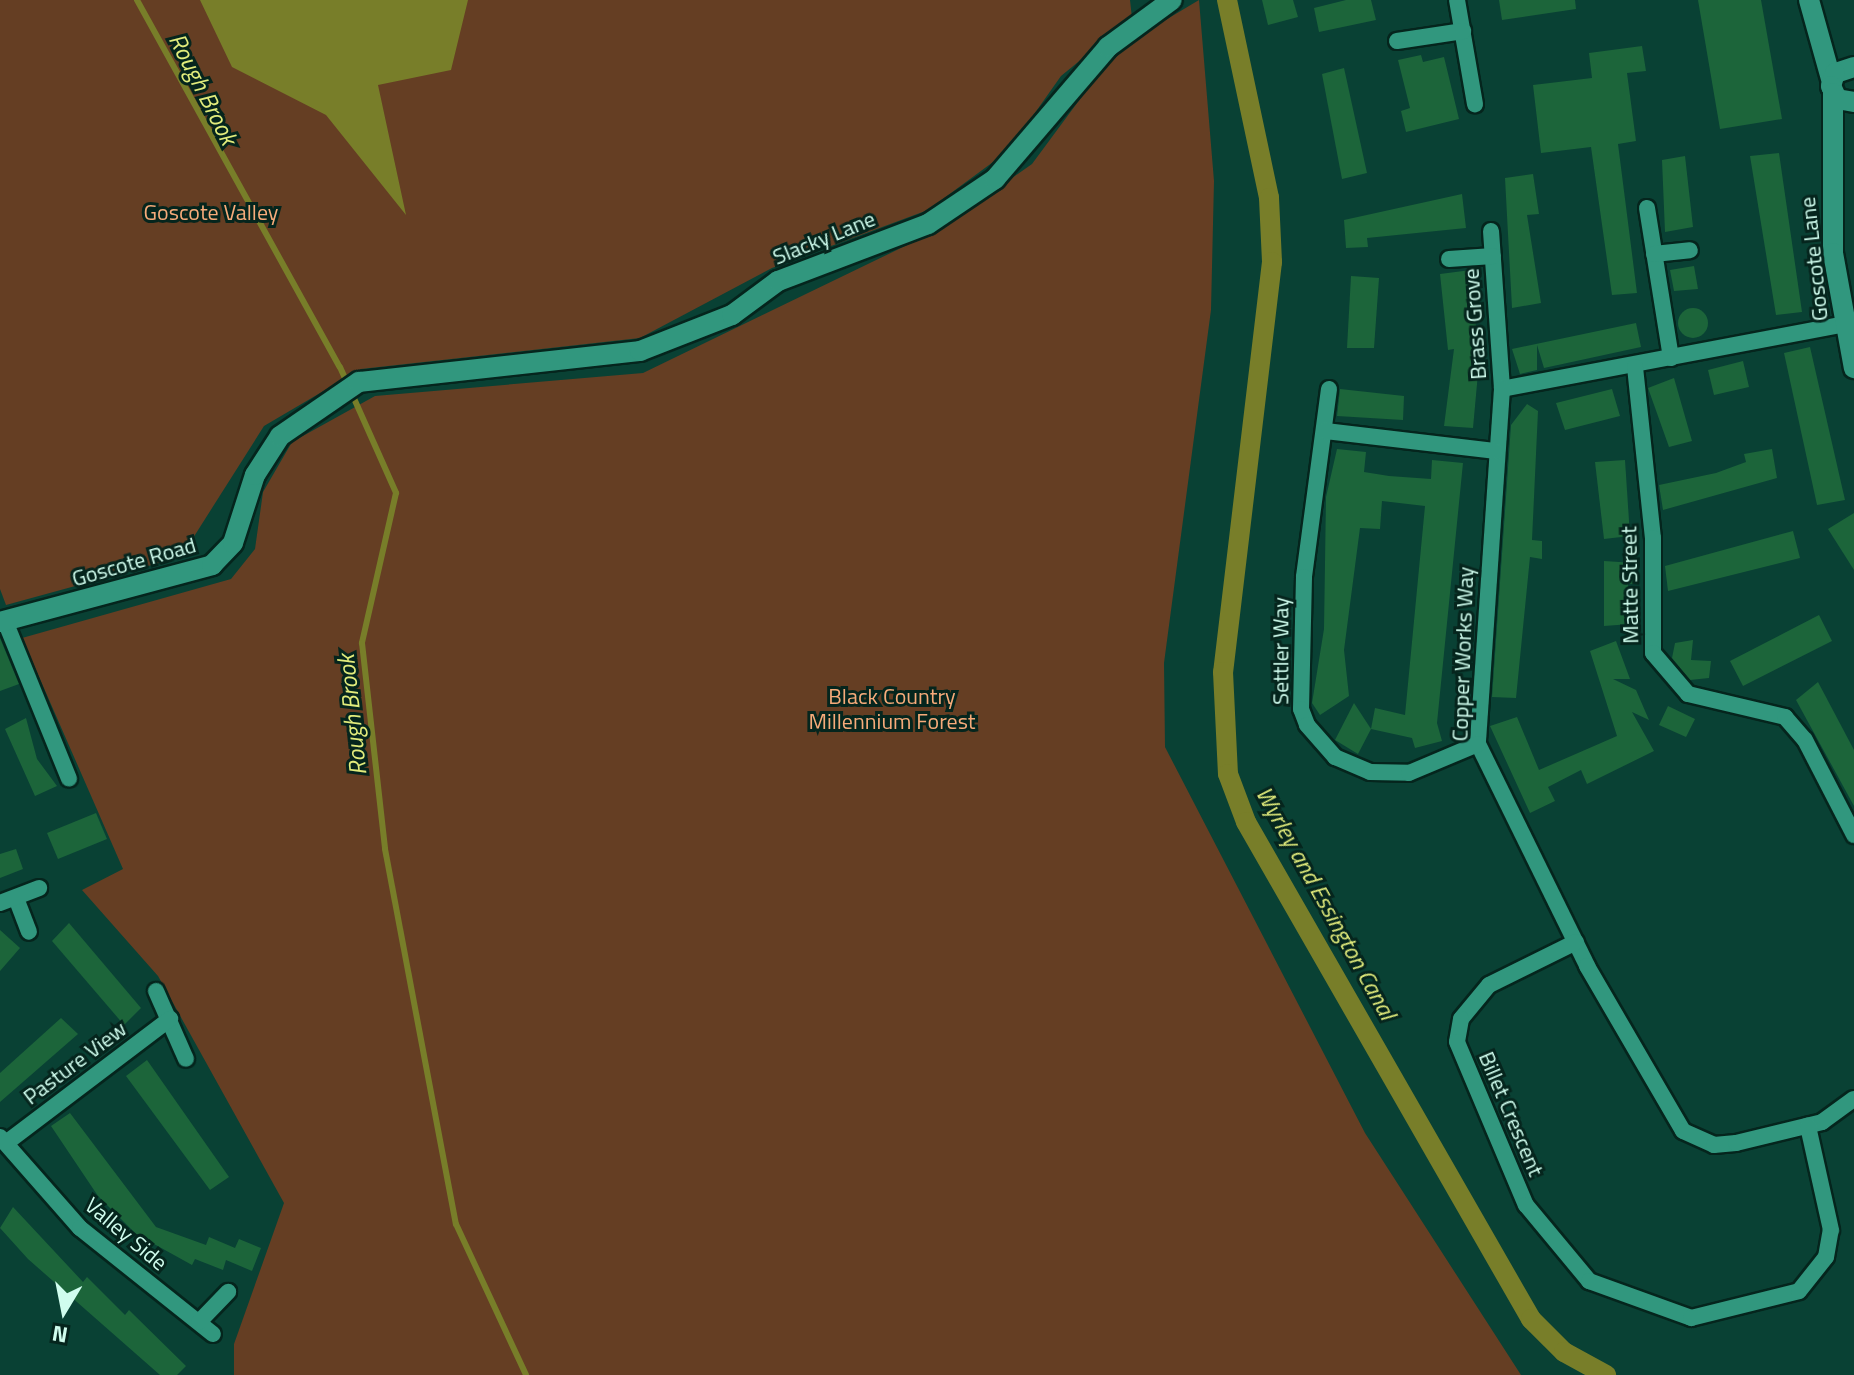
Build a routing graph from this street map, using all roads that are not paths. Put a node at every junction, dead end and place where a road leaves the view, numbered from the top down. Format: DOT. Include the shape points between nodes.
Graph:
graph roads {
  1 [pos="1172,0"];
  2 [pos="1457,0"];
  3 [pos="1809,0"];
  4 [pos="1463,31"];
  5 [pos="1397,41"];
  6 [pos="1821,41"];
  7 [pos="1852,67"];
  8 [pos="1832,86"];
  9 [pos="1854,102"];
  10 [pos="1475,104"];
  11 [pos="1854,109"];
  12 [pos="1835,145"];
  13 [pos="1647,208"];
  14 [pos="1491,231"];
  15 [pos="1690,250"];
  16 [pos="1654,254"];
  17 [pos="1493,256"];
  18 [pos="1449,259"];
  19 [pos="1845,324"];
  20 [pos="1671,358"];
  21 [pos="1635,367"];
  22 [pos="1854,368"];
  23 [pos="1329,389"];
  24 [pos="1502,389"];
  25 [pos="330,401"];
  26 [pos="1325,431"];
  27 [pos="1495,451"];
  28 [pos="2,622"];
  29 [pos="1478,744"];
  30 [pos="69,779"];
  31 [pos="1854,835"];
  32 [pos="39,888"];
  33 [pos="8,900"];
  34 [pos="29,932"];
  35 [pos="1576,942"];
  36 [pos="156,991"];
  37 [pos="170,1019"];
  38 [pos="186,1059"];
  39 [pos="1854,1099"];
  40 [pos="1808,1126"];
  41 [pos="3,1140"];
  42 [pos="228,1292"];
  43 [pos="199,1322"];
  44 [pos="213,1334"];
  1 -- 25 [label="street, Slacky Lane" via="1108,47 995,179 928,224 778,281 732,315 640,351 359,382"];
  2 -- 4 [label="street"];
  3 -- 6 [label="street, Goscote Lane"];
  4 -- 5 [label="street"];
  4 -- 10 [label="street"];
  6 -- 7 [label="street"];
  6 -- 8 [label="street, Goscote Lane"];
  7 -- 8 [label="street"];
  8 -- 9 [label="street"];
  8 -- 12 [label="street, Goscote Lane"];
  11 -- 12 [label="street, Goscote Lane"];
  12 -- 19 [label="street, Goscote Lane" via="1831,221"];
  13 -- 16 [label="street"];
  14 -- 17 [label="street, Brass Grove"];
  15 -- 16 [label="street"];
  16 -- 20 [label="street"];
  17 -- 18 [label="street, Brass Grove"];
  17 -- 24 [label="street, Brass Grove"];
  19 -- 20 [label="street"];
  19 -- 22 [label="street, Goscote Lane"];
  20 -- 21 [label="street"];
  21 -- 24 [label="street"];
  21 -- 31 [label="street, Matte Street" via="1653,538 1653,653 1688,694 1785,717 1805,740"];
  23 -- 26 [label="street, Settler Way"];
  24 -- 27 [label="street, Copper Works Way"];
  25 -- 28 [label="street, Goscote Road" via="280,436 255,475 233,543 212,565"];
  26 -- 27 [label="street"];
  26 -- 29 [label="street, Settler Way" via="1304,577 1301,709 1307,725 1335,757 1370,772 1409,773"];
  27 -- 29 [label="street, Copper Works Way"];
  28 -- 30 [label="street, Goscote Road"];
  29 -- 35 [label="street, Copper Works Way"];
  32 -- 33 [label="street"];
  33 -- 34 [label="street"];
  35 -- 40 [label="street, Copper Works Way" via="1683,1131 1714,1145"];
  35 -- 40 [label="street, Billet Crescent" via="1489,985 1461,1019 1457,1042 1526,1205 1589,1281 1691,1318 1799,1291 1826,1257 1831,1230"];
  36 -- 37 [label="street"];
  37 -- 38 [label="street"];
  37 -- 41 [label="street, Pasture View"];
  39 -- 40 [label="street, Copper Works Way"];
  41 -- 43 [label="street, Valley Side" via="80,1228"];
  42 -- 43 [label="street"];
  43 -- 44 [label="street, Valley Side"];
}
